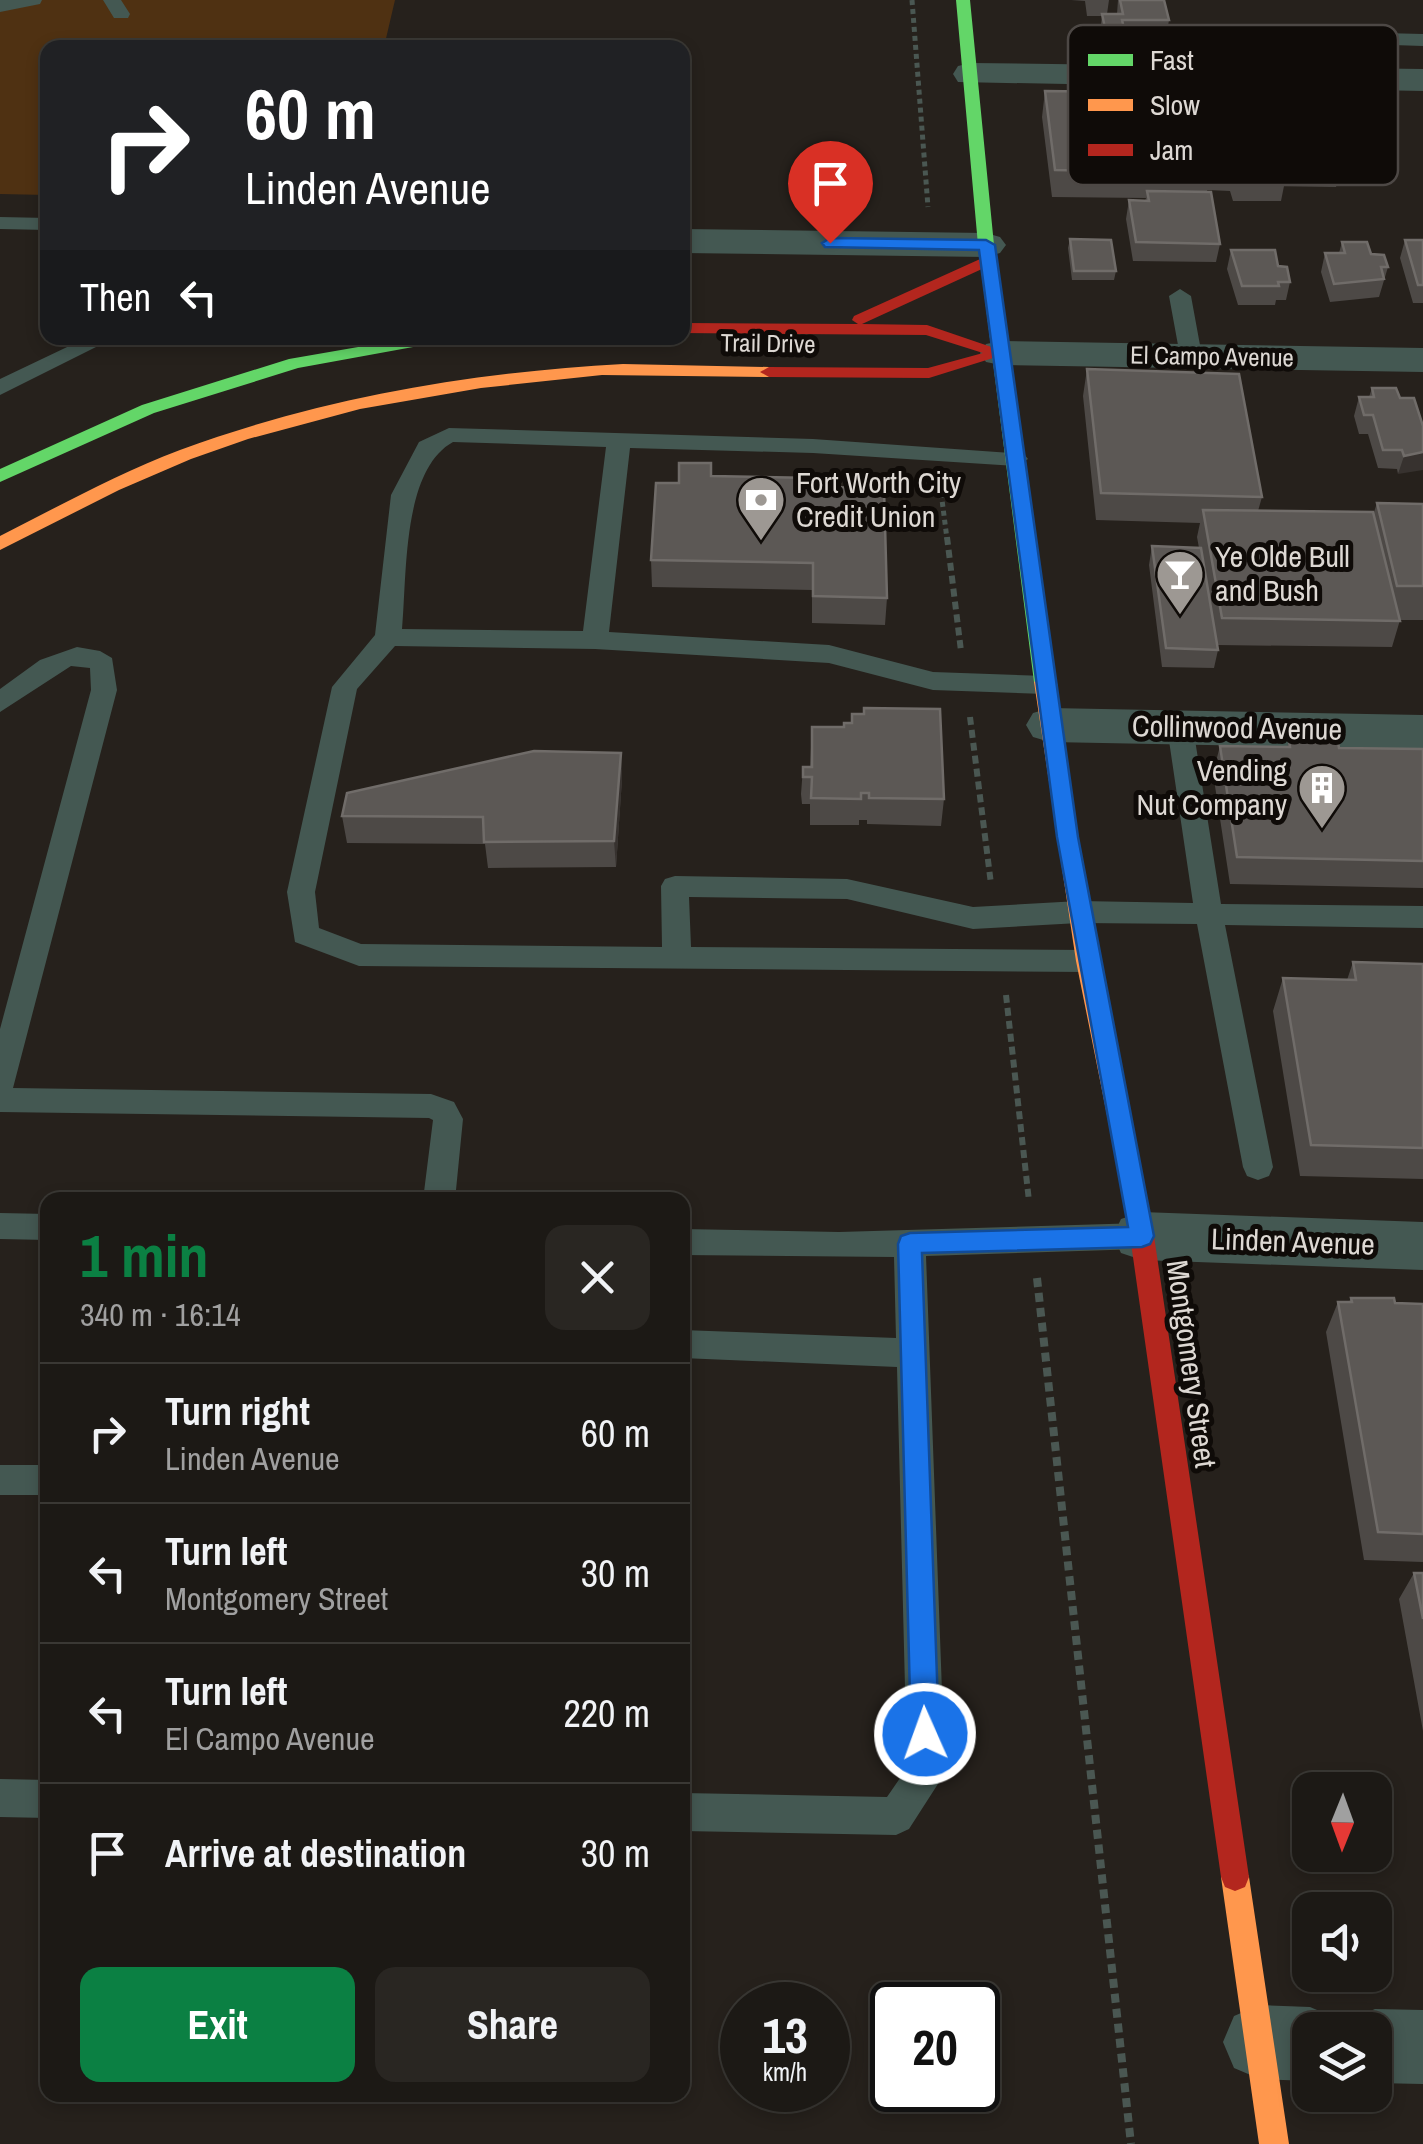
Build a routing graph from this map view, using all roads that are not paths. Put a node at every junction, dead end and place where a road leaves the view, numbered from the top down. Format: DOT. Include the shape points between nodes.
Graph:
graph roads {
  1 [pos="33,0"];
  2 [pos="963,0"];
  3 [pos="0,6"];
  4 [pos="1398,39"];
  5 [pos="1423,40"];
  6 [pos="971,74"];
  7 [pos="1068,75"];
  8 [pos="1398,80"];
  9 [pos="1423,80"];
  10 [pos="0,223"];
  11 [pos="40,224"];
  12 [pos="690,241"];
  13 [pos="988,252"];
  14 [pos="1180,296"];
  15 [pos="690,328"];
  16 [pos="836,330"];
  17 [pos="89,345"];
  18 [pos="396,345"];
  19 [pos="1001,353"];
  20 [pos="1191,356"];
  21 [pos="1423,360"];
  22 [pos="0,388"];
  23 [pos="619,440"];
  24 [pos="1016,459"];
  25 [pos="0,476"];
  26 [pos="0,544"];
  27 [pos="388,637"];
  28 [pos="595,640"];
  29 [pos="0,703"];
  30 [pos="1048,705"];
  31 [pos="1180,728"];
  32 [pos="1423,732"];
  33 [pos="1079,912"];
  34 [pos="1209,914"];
  35 [pos="1423,917"];
  36 [pos="676,959"];
  37 [pos="1088,961"];
  38 [pos="0,1085"];
  39 [pos="0,1100"];
  40 [pos="1258,1167"];
  41 [pos="440,1192"];
  42 [pos="0,1226"];
  43 [pos="40,1227"];
  44 [pos="1142,1236"];
  45 [pos="690,1242"];
  46 [pos="910,1244"];
  47 [pos="1423,1246"];
  48 [pos="690,1344"];
  49 [pos="913,1352"];
  50 [pos="0,1480"];
  51 [pos="40,1480"];
  52 [pos="0,1798"];
  53 [pos="40,1799"];
  54 [pos="690,1812"];
  55 [pos="1285,2043"];
  56 [pos="1392,2046"];
  57 [pos="1423,2047"];
  58 [pos="1274,2144"];
  1 -- 3 [label="lane"];
  2 -- 6 [label="main road, Montgomery Street"];
  4 -- 5 [label="lane"];
  6 -- 7 [label="street"];
  6 -- 13 [label="main road, Montgomery Street"];
  8 -- 9 [label="street"];
  10 -- 11 [label="lane"];
  12 -- 13 [label="street"];
  13 -- 16 [label="main road" via="952,280"];
  13 -- 19 [label="main road, Montgomery Street"];
  14 -- 20 [label="lane"];
  15 -- 16 [label="main road, Trail Drive"];
  16 -- 19 [label="main road, Trail Drive" via="927,330"];
  17 -- 22 [label="lane"];
  18 -- 25 [label="main road" via="295,363 148,408"];
  19 -- 20 [label="street, El Campo Avenue"];
  19 -- 24 [label="main road, Montgomery Street"];
  19 -- 26 [label="main road, Trail Drive" via="929,374 606,370 430,391 316,414 195,452"];
  20 -- 21 [label="street, El Campo Avenue"];
  23 -- 24 [label="lane"];
  23 -- 27 [label="lane" via="448,435 427,447 403,494"];
  23 -- 28 [label="lane"];
  24 -- 30 [label="main road, Montgomery Street"];
  27 -- 28 [label="lane"];
  27 -- 36 [label="lane" via="345,687 301,892 305,934 359,955"];
  28 -- 30 [label="lane" via="830,654"];
  29 -- 38 [label="lane" via="49,666 76,655 95,656 103,664 104,690"];
  30 -- 31 [label="street, Collinwood Avenue"];
  30 -- 33 [label="main road, Montgomery Street"];
  31 -- 32 [label="street, Collinwood Avenue"];
  31 -- 34 [label="lane"];
  33 -- 34 [label="lane"];
  33 -- 36 [label="lane" via="973,918 847,889 675,886"];
  33 -- 37 [label="main road, Montgomery Street"];
  34 -- 35 [label="lane"];
  34 -- 40 [label="lane"];
  36 -- 37 [label="lane"];
  37 -- 44 [label="main road, Montgomery Street"];
  39 -- 41 [label="lane" via="431,1106 448,1120"];
  42 -- 43 [label="lane"];
  44 -- 46 [label="lane, Linden Avenue"];
  44 -- 47 [label="street, Linden Avenue"];
  44 -- 55 [label="main road, Montgomery Street"];
  45 -- 46 [label="lane, Linden Avenue"];
  46 -- 49 [label="lane"];
  48 -- 49 [label="lane"];
  49 -- 54 [label="lane" via="926,1772 896,1816"];
  50 -- 51 [label="lane"];
  52 -- 53 [label="lane"];
  55 -- 58 [label="main road, Montgomery Street"];
  56 -- 57 [label="street"];
}
